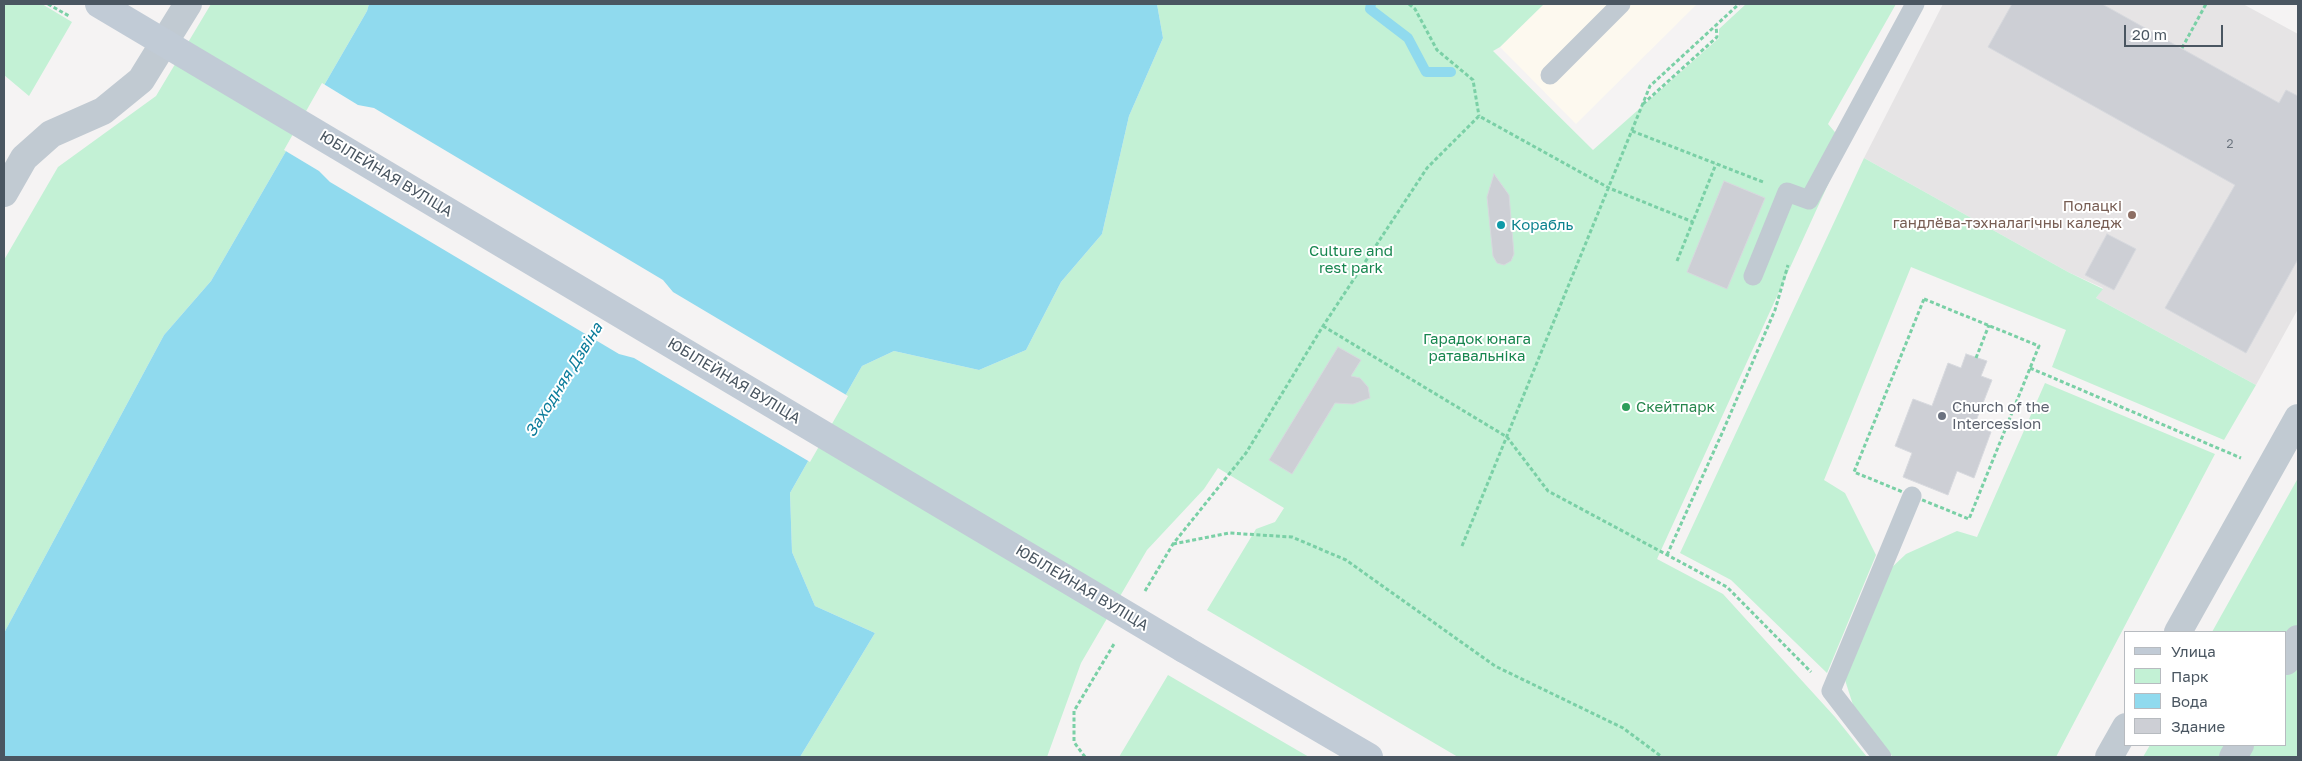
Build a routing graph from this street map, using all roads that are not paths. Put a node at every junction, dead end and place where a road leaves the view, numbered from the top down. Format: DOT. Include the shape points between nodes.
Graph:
graph roads {
  1 [pos="99,4"];
  2 [pos="188,4"];
  3 [pos="1621,4"];
  4 [pos="1915,4"];
  5 [pos="1550,75"];
  6 [pos="4,193"];
  7 [pos="1754,276"];
  8 [pos="2298,418"];
  9 [pos="1912,496"];
  10 [pos="2179,631"];
  11 [pos="2298,639"];
  12 [pos="2287,660"];
  13 [pos="2124,731"];
  14 [pos="2239,746"];
  15 [pos="1369,757"];
  16 [pos="1882,757"];
  17 [pos="2109,757"];
  18 [pos="2233,757"];
  1 -- 15 [label="main road, ЮБІЛЕЙНАЯ ВУЛІЦА, bridge"];
  2 -- 6 [label="street" via="141,80 103,111 52,134 24,158"];
  3 -- 5 [label="lane"];
  4 -- 7 [label="lane" via="1809,200 1787,192"];
  8 -- 10 [label="street"];
  9 -- 16 [label="lane" via="1831,691"];
  11 -- 12 [label="street"];
  13 -- 17 [label="street"];
  14 -- 18 [label="street"];
}
